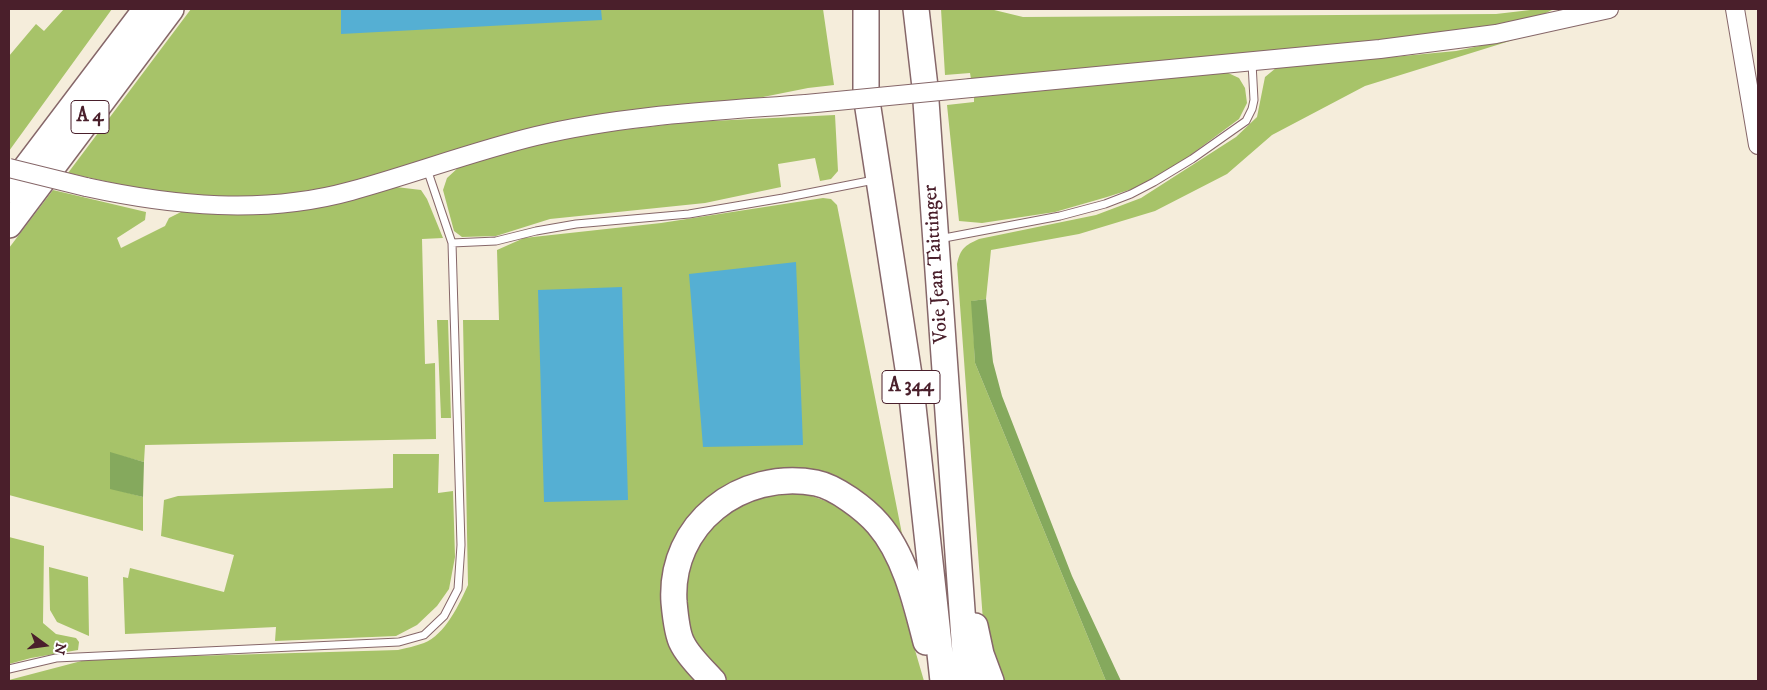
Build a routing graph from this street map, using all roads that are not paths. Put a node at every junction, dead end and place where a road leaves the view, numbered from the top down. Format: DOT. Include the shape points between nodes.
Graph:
graph roads {
  1 [pos="146,9"];
  2 [pos="171,9"];
  3 [pos="866,9"];
  4 [pos="916,9"];
  5 [pos="1609,9"];
  6 [pos="1735,9"];
  7 [pos="1252,61"];
  8 [pos="43,144"];
  9 [pos="1758,145"];
  10 [pos="9,168"];
  11 [pos="427,168"];
  12 [pos="9,173"];
  13 [pos="878,179"];
  14 [pos="9,190"];
  15 [pos="9,225"];
  16 [pos="936,239"];
  17 [pos="452,243"];
  18 [pos="956,540"];
  19 [pos="9,669"];
  20 [pos="713,681"];
  21 [pos="934,681"];
  22 [pos="943,681"];
  23 [pos="967,681"];
  24 [pos="991,681"];
  1 -- 8 [label="highway, A 4"];
  2 -- 15 [label="highway, A 4"];
  3 -- 13 [label="highway, Voie Jean Taittinger / A 344" via="866,95"];
  4 -- 16 [label="highway, Voie Jean Taittinger / A 344"];
  5 -- 7 [label="street" via="1447,42"];
  6 -- 9 [label="street"];
  7 -- 11 [label="street, bridge" via="590,125 527,138"];
  7 -- 16 [label="lane" via="1254,100 1246,121 1192,160 1154,182 1096,207"];
  8 -- 12 [label="highway" via="24,154"];
  8 -- 14 [label="highway, A 4"];
  10 -- 11 [label="street, bridge" via="123,196 209,206 267,205 314,199 350,192"];
  11 -- 17 [label="lane"];
  13 -- 17 [label="lane" via="689,214 576,224 496,241"];
  13 -- 22 [label="highway, Voie Jean Taittinger / A 344" via="911,388"];
  16 -- 18 [label="highway, Voie Jean Taittinger / A 344"];
  17 -- 19 [label="lane" via="461,545 458,589 444,616 424,635 399,642 56,658"];
  18 -- 23 [label="highway, Voie Jean Taittinger / A 344"];
  18 -- 24 [label="highway" via="971,591 981,654"];
  20 -- 21 [label="highway" via="681,643 673,587 679,557 694,528 721,502 750,487 786,480 817,484 852,500 878,524 896,550 918,608"];
}
